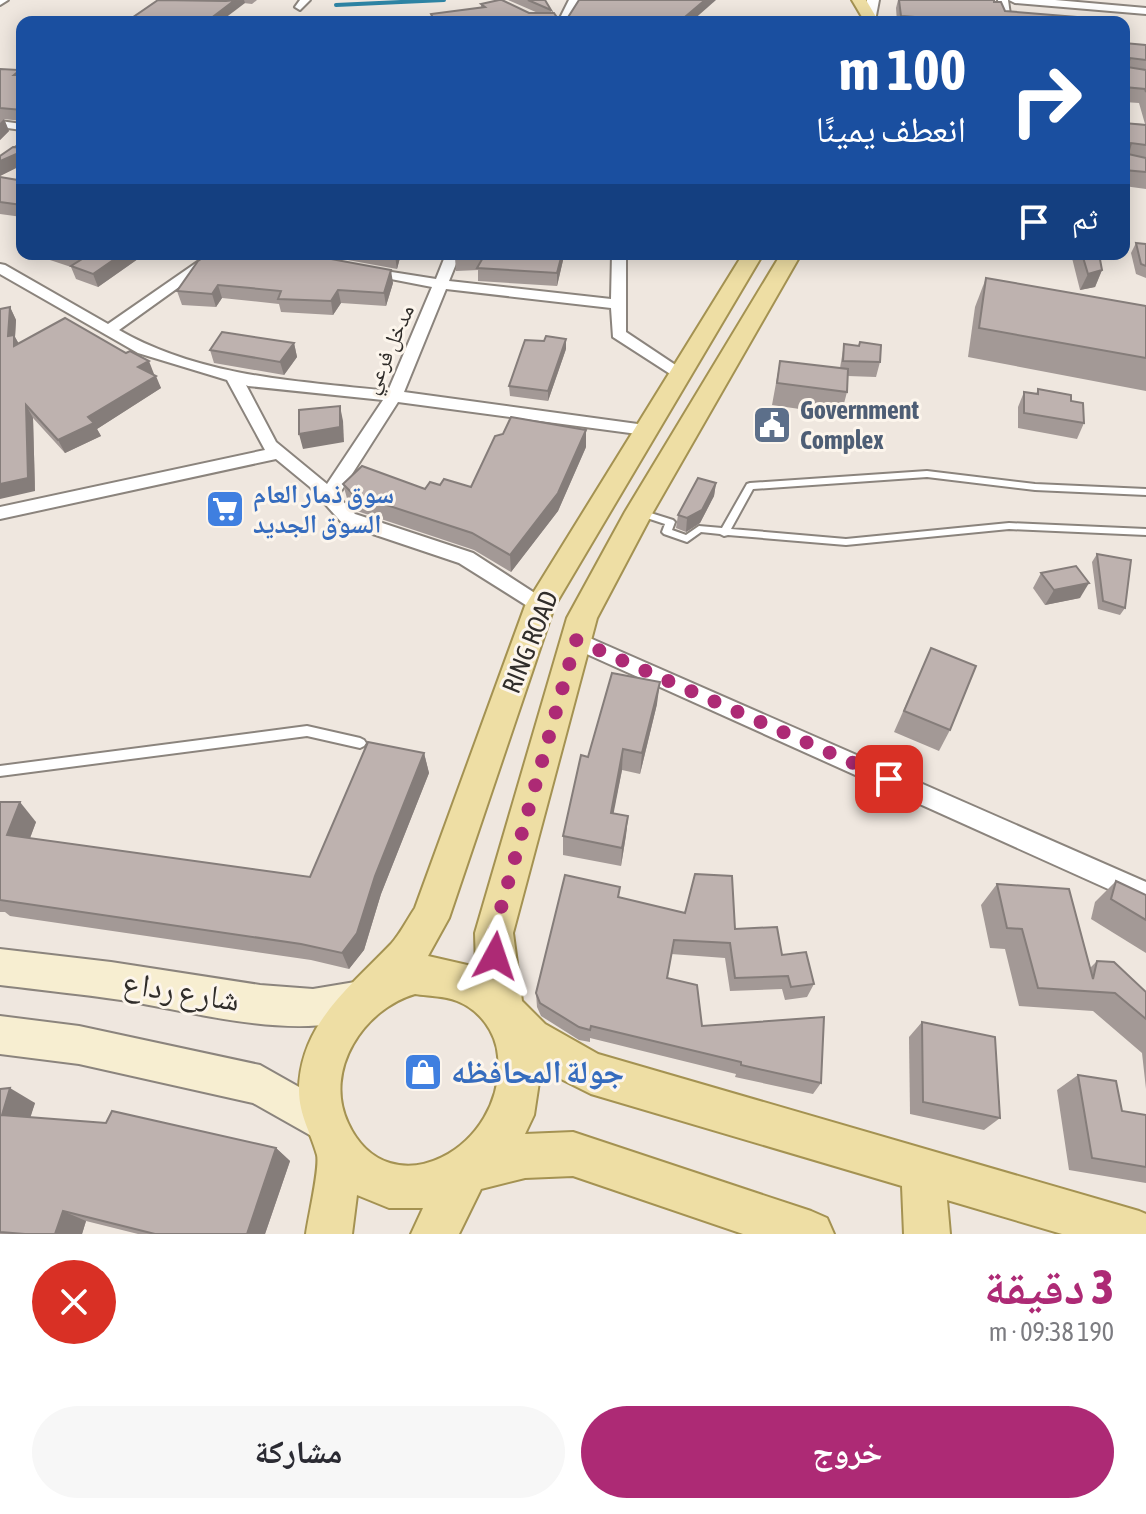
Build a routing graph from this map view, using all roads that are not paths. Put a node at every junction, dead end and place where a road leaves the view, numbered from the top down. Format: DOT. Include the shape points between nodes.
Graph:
graph roads {
  1 [pos="1015,0"];
  2 [pos="1078,0"];
  3 [pos="1146,8"];
  4 [pos="16,152"];
  5 [pos="0,165"];
  6 [pos="209,260"];
  7 [pos="450,260"];
  8 [pos="619,260"];
  9 [pos="749,260"];
  10 [pos="787,260"];
  11 [pos="0,268"];
  12 [pos="350,268"];
  13 [pos="440,284"];
  14 [pos="618,304"];
  15 [pos="109,330"];
  16 [pos="681,374"];
  17 [pos="233,376"];
  18 [pos="394,396"];
  19 [pos="645,430"];
  20 [pos="278,453"];
  21 [pos="1146,492"];
  22 [pos="328,497"];
  23 [pos="602,501"];
  24 [pos="639,512"];
  25 [pos="0,513"];
  26 [pos="1146,532"];
  27 [pos="724,533"];
  28 [pos="540,606"];
  29 [pos="576,640"];
  30 [pos="360,743"];
  31 [pos="0,771"];
  32 [pos="1146,894"];
  33 [pos="0,967"];
  34 [pos="361,1000"];
  35 [pos="510,1022"];
  36 [pos="0,1035"];
  37 [pos="332,1138"];
  38 [pos="923,1170"];
  39 [pos="467,1171"];
  40 [pos="329,1234"];
  41 [pos="434,1234"];
  42 [pos="811,1234"];
  43 [pos="927,1234"];
  44 [pos="1139,1234"];
  1 -- 3 [label="street"];
  2 -- 3 [label="street"];
  4 -- 5 [label="street"];
  6 -- 15 [label="street"];
  7 -- 13 [label="street, مدخل فرعي"];
  8 -- 14 [label="street"];
  9 -- 16 [label="main road, RING ROAD"];
  10 -- 24 [label="main road, RING ROAD"];
  11 -- 15 [label="street"];
  12 -- 13 [label="street"];
  13 -- 14 [label="street"];
  13 -- 18 [label="street, مدخل فرعي"];
  14 -- 16 [label="street" via="618,334"];
  15 -- 17 [label="street" via="143,350"];
  16 -- 19 [label="main road, RING ROAD"];
  17 -- 18 [label="street"];
  17 -- 20 [label="street"];
  18 -- 19 [label="street"];
  18 -- 22 [label="street, مدخل فرعي"];
  19 -- 23 [label="main road, RING ROAD"];
  20 -- 22 [label="street"];
  20 -- 25 [label="street"];
  21 -- 27 [label="lane" via="1035,487 927,474 750,486"];
  22 -- 28 [label="street" via="349,519 466,558"];
  23 -- 24 [label="main road"];
  23 -- 28 [label="main road, RING ROAD"];
  24 -- 27 [label="lane" via="670,522 667,532 687,539 699,529"];
  24 -- 29 [label="main road, RING ROAD" via="582,618"];
  26 -- 27 [label="lane" via="1009,526 846,542"];
  28 -- 34 [label="main road, RING ROAD" via="430,918 407,955"];
  29 -- 32 [label="street"];
  29 -- 35 [label="main road, RING ROAD" via="494,933 495,978"];
  30 -- 31 [label="lane" via="307,731"];
  33 -- 34 [label="main road, شارع رداع" via="260,1004 313,1008"];
  34 -- 35 [label="main road" via="387,983 415,974 444,974 470,982 493,998"];
  34 -- 37 [label="main road" via="339,1025 325,1056 319,1090"];
  35 -- 38 [label="main road" via="591,1073"];
  35 -- 39 [label="main road" via="520,1051 521,1084 512,1117 494,1147"];
  36 -- 37 [label="main road" via="79,1045 260,1085"];
  37 -- 39 [label="main road" via="366,1176 398,1188 434,1185"];
  37 -- 40 [label="main road"];
  38 -- 43 [label="main road"];
  38 -- 44 [label="main road"];
  39 -- 41 [label="main road"];
  39 -- 42 [label="main road" via="525,1156 573,1154"];
}
